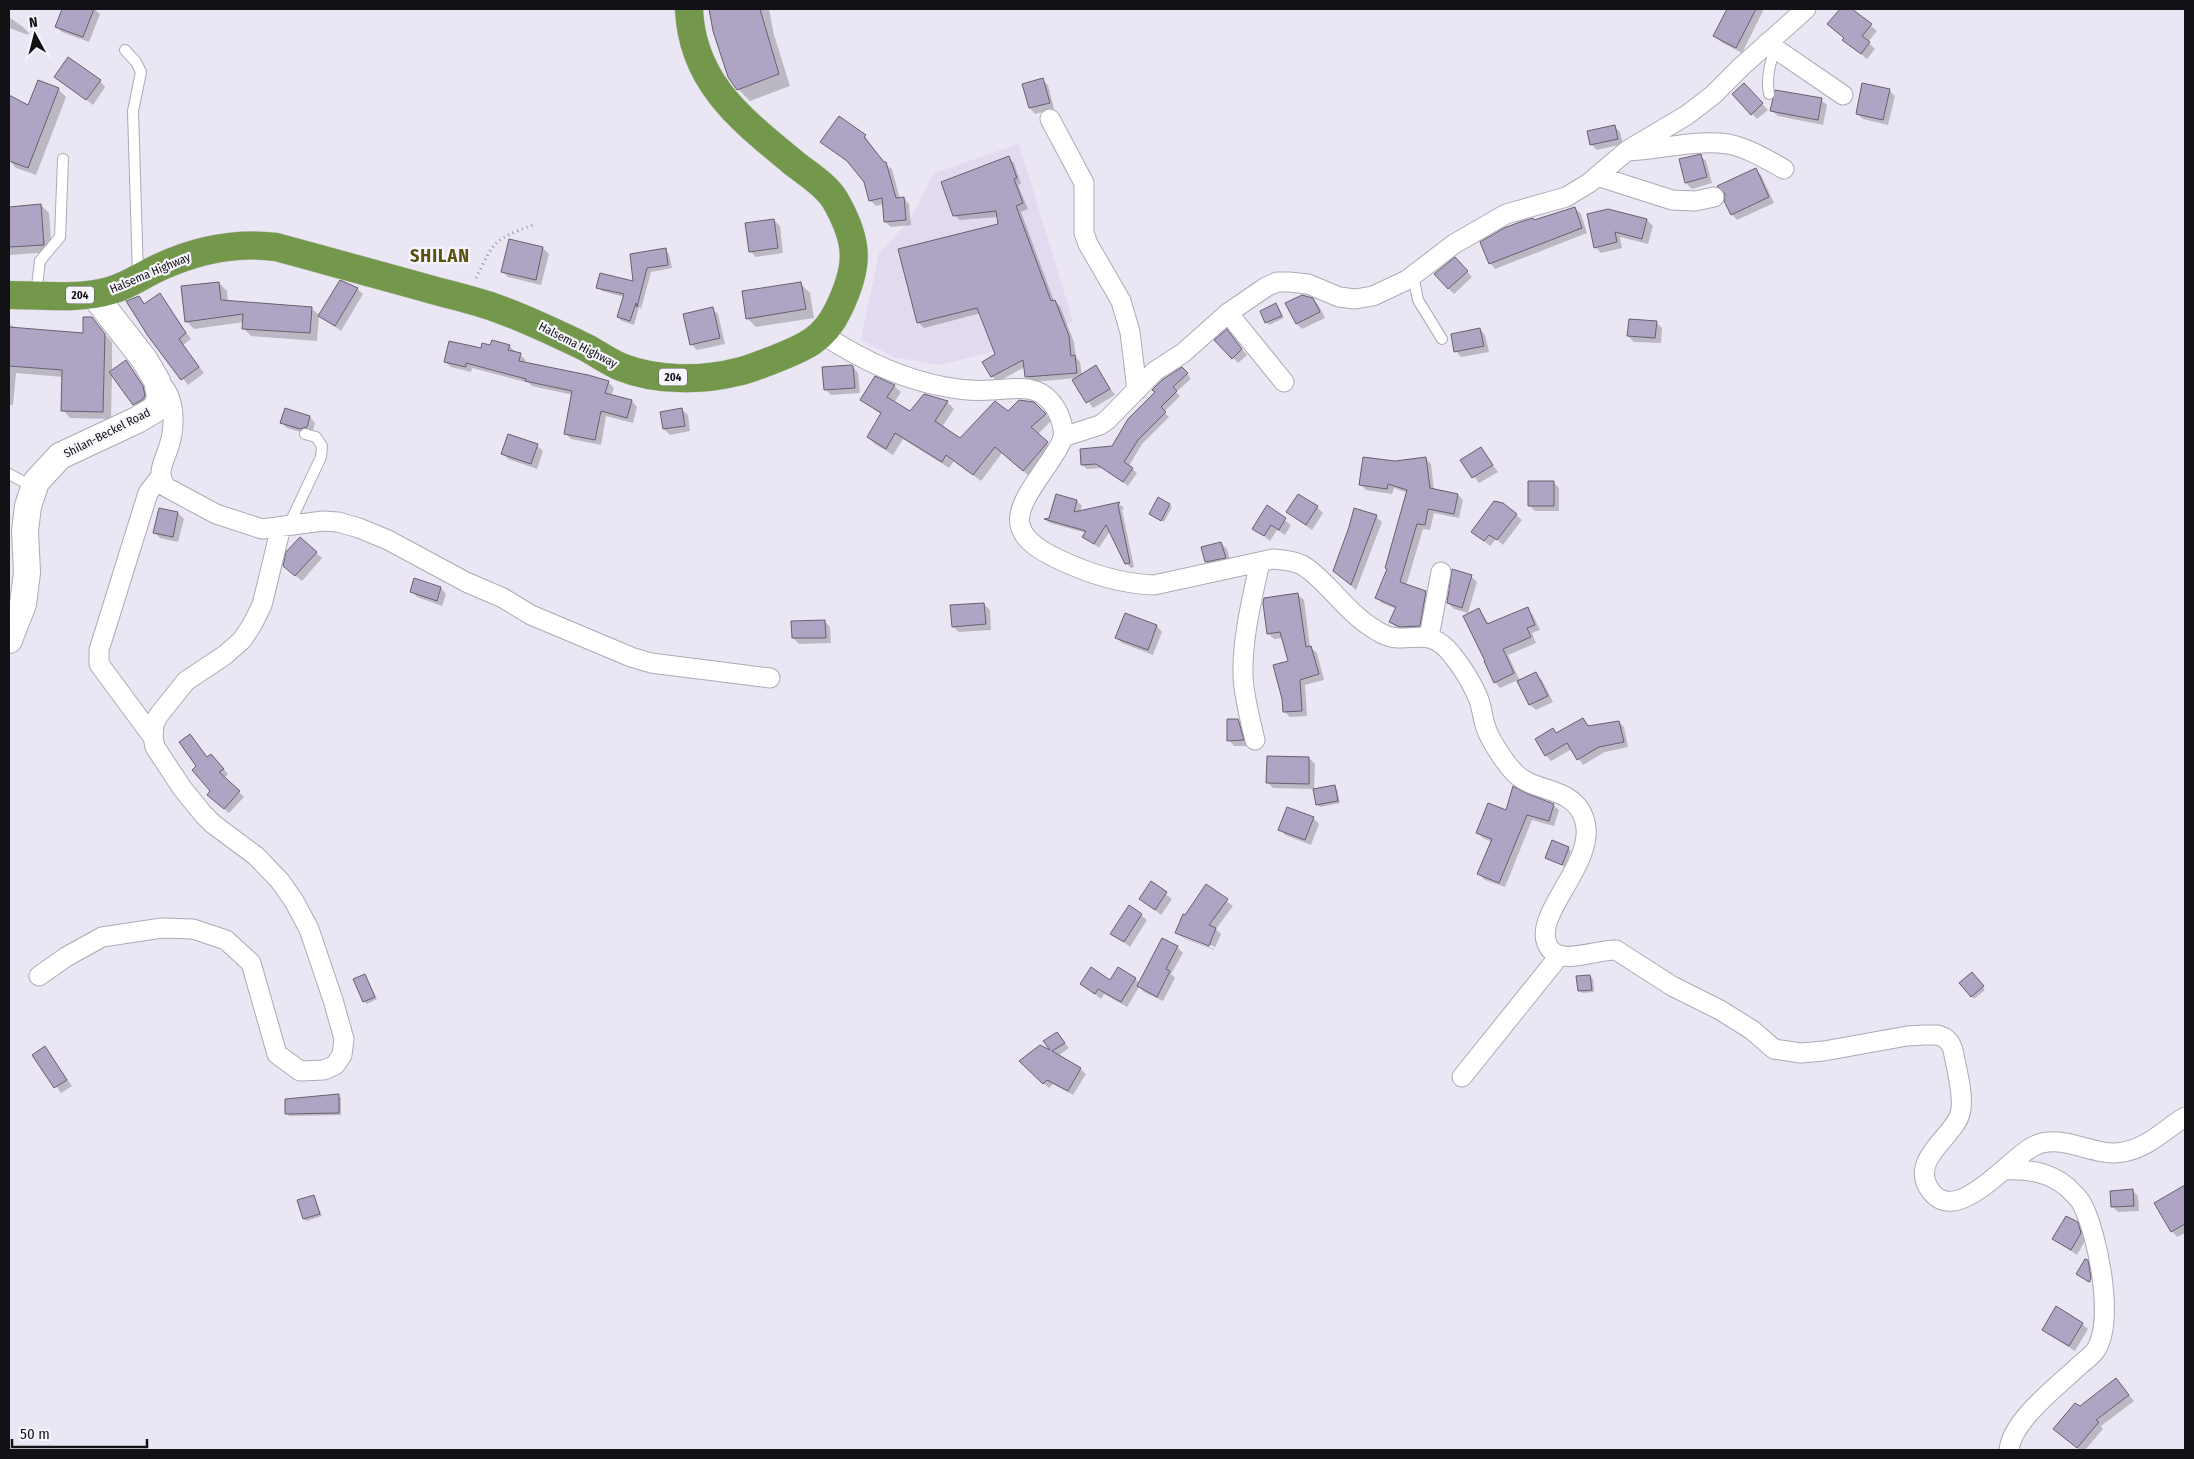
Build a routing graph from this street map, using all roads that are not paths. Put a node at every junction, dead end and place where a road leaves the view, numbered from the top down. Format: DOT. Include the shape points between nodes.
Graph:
graph roads {
  1 [pos="689,9"];
  2 [pos="1806,9"];
  3 [pos="1771,45"];
  4 [pos="125,50"];
  5 [pos="1769,94"];
  6 [pos="1843,95"];
  7 [pos="1050,119"];
  8 [pos="1626,151"];
  9 [pos="63,159"];
  10 [pos="1784,169"];
  11 [pos="1597,176"];
  12 [pos="1714,197"];
  13 [pos="1413,275"];
  14 [pos="138,279"];
  15 [pos="9,295"];
  16 [pos="36,295"];
  17 [pos="94,295"];
  18 [pos="1228,313"];
  19 [pos="822,334"];
  20 [pos="1442,339"];
  21 [pos="157,381"];
  22 [pos="1284,382"];
  23 [pos="1136,390"];
  24 [pos="305,434"];
  25 [pos="1063,437"];
  26 [pos="9,474"];
  27 [pos="161,476"];
  28 [pos="36,482"];
  29 [pos="285,526"];
  30 [pos="1260,562"];
  31 [pos="1441,572"];
  32 [pos="1429,637"];
  33 [pos="9,640"];
  34 [pos="770,678"];
  35 [pos="153,737"];
  36 [pos="1255,740"];
  37 [pos="1560,956"];
  38 [pos="39,976"];
  39 [pos="1462,1077"];
  40 [pos="2185,1117"];
  41 [pos="2003,1170"];
  42 [pos="2009,1450"];
  1 -- 19 [label="highway, Halsema Highway / 204" via="694,45 713,86 757,132 833,197 844,217 854,250 854,272 831,325"];
  2 -- 3 [label="street"];
  3 -- 5 [label="lane"];
  3 -- 6 [label="street"];
  3 -- 8 [label="street" via="1687,115"];
  4 -- 14 [label="lane" via="141,72 133,111"];
  7 -- 23 [label="street" via="1084,183 1084,233 1121,301 1130,332"];
  8 -- 10 [label="street" via="1728,144 1750,151"];
  8 -- 11 [label="street"];
  9 -- 16 [label="lane" via="60,237 40,261"];
  11 -- 12 [label="street" via="1672,200 1694,202"];
  11 -- 13 [label="street" via="1566,197 1506,214 1438,255"];
  13 -- 18 [label="street" via="1373,296 1355,299 1339,297 1308,284 1277,282 1266,286"];
  13 -- 20 [label="lane" via="1418,300"];
  14 -- 17 [label="highway, Halsema Highway / 204"];
  14 -- 19 [label="highway, Halsema Highway / 204" via="203,251 258,244 276,247 491,306 622,367 660,376 701,377 738,372 789,354 814,342"];
  15 -- 16 [label="highway, Halsema Highway / 204"];
  16 -- 17 [label="highway, Halsema Highway / 204"];
  17 -- 21 [label="main road" via="144,359"];
  18 -- 22 [label="street"];
  18 -- 23 [label="street"];
  19 -- 25 [label="street" via="874,366 912,379 947,387 1031,389 1041,393 1051,402 1061,422"];
  21 -- 27 [label="street" via="169,394 172,414 170,446"];
  21 -- 28 [label="main road, Shilan-Beckel Road" via="160,396 154,410 60,456"];
  23 -- 25 [label="street" via="1100,425"];
  24 -- 29 [label="lane" via="316,437 322,446 321,457"];
  25 -- 30 [label="street" via="1025,498 1020,512 1020,529 1027,540 1042,552 1100,577 1154,585"];
  26 -- 28 [label="lane" via="22,481"];
  27 -- 29 [label="street" via="166,487 216,514 262,529"];
  27 -- 35 [label="street" via="148,493 98,650 99,664"];
  28 -- 33 [label="main road, Shilan-Beckel Road" via="25,530 27,573 23,604"];
  29 -- 34 [label="street" via="338,522 359,528 503,598 531,615 638,659"];
  29 -- 35 [label="street" via="262,605 252,625 226,655 186,681 158,716"];
  30 -- 32 [label="street" via="1282,560 1304,565 1354,615 1381,634 1401,638"];
  30 -- 36 [label="street" via="1244,645 1243,674"];
  31 -- 32 [label="street"];
  32 -- 37 [label="street" via="1443,643 1478,695 1486,730 1513,772 1530,784 1568,797 1583,816 1586,833 1584,853 1551,911 1544,930 1551,950"];
  35 -- 38 [label="street" via="155,747 203,814 256,856 294,901 309,929 333,1000 344,1039 342,1055 335,1065 324,1070 300,1071 277,1054 251,963 226,940 193,929 162,928 102,937"];
  37 -- 39 [label="street"];
  37 -- 41 [label="street" via="1616,950 1672,986 1752,1030 1774,1049 1785,1052 1824,1051 1908,1036 1938,1035 1945,1038 1953,1050 1962,1107 1958,1120 1928,1161 1928,1186 1936,1196 1950,1201 1979,1190"];
  40 -- 41 [label="street" via="2139,1148 2113,1153 2044,1142 2023,1153"];
  41 -- 42 [label="street" via="2040,1172 2066,1186 2082,1203 2099,1260 2105,1306 2105,1322 2096,1349 2015,1430"];
}
